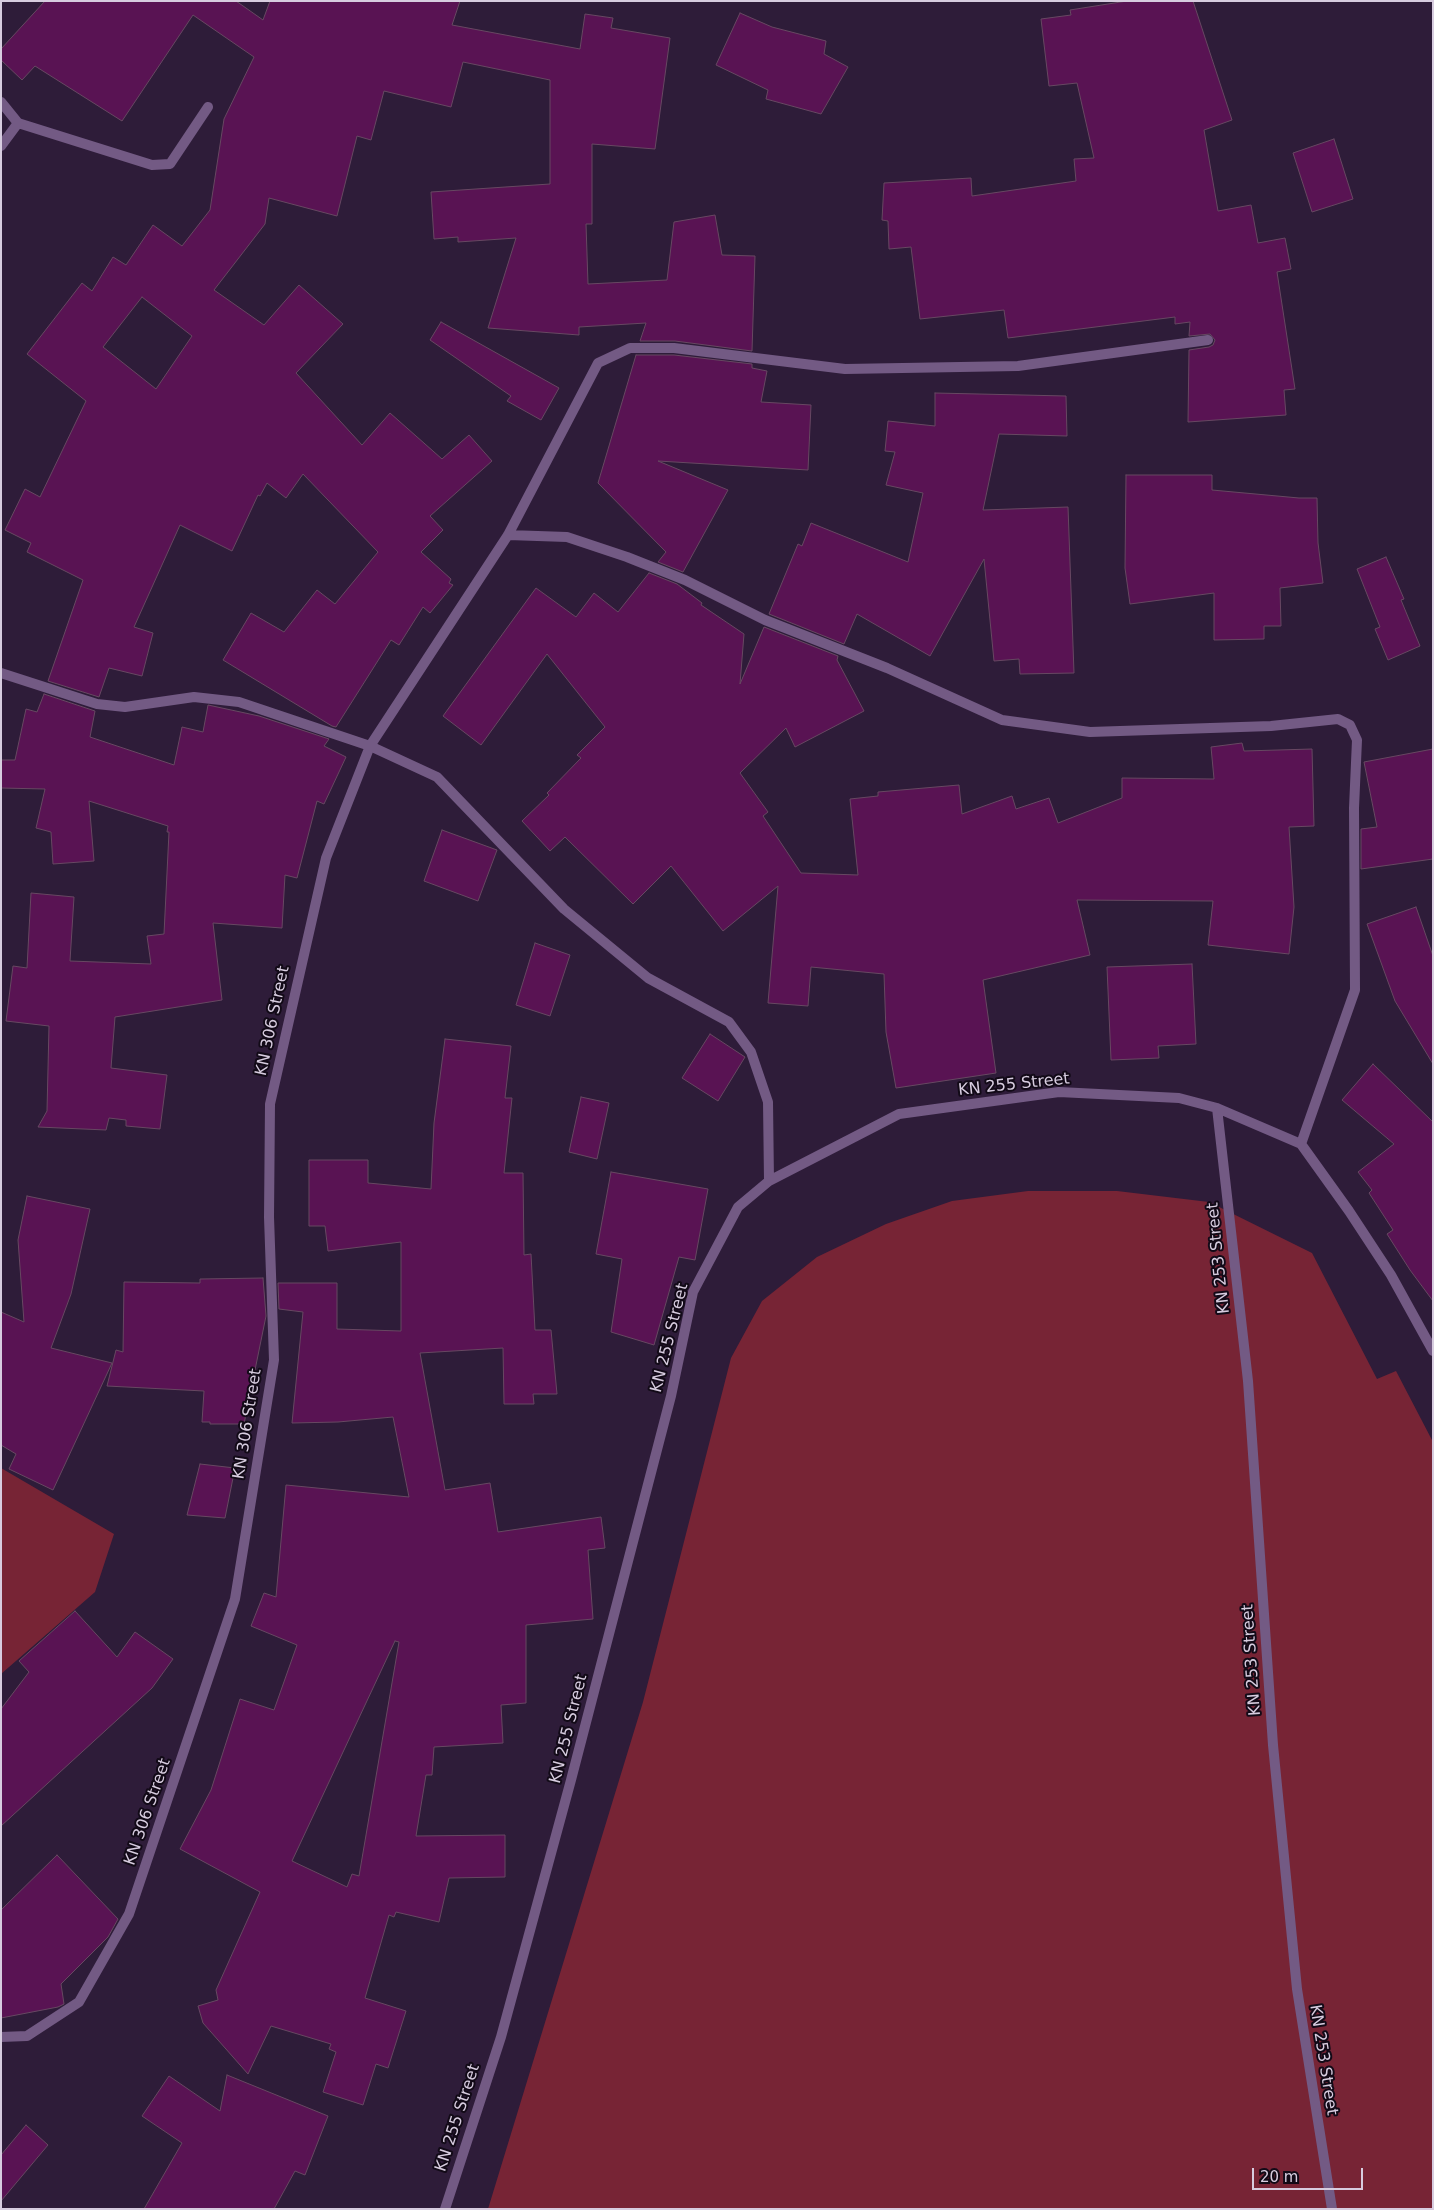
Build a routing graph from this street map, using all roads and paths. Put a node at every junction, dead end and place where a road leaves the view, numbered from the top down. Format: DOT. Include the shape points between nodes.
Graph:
graph roads {
  1 [pos="1,102"];
  2 [pos="208,107"];
  3 [pos="18,123"];
  4 [pos="1,146"];
  5 [pos="1208,340"];
  6 [pos="508,535"];
  7 [pos="1,672"];
  8 [pos="370,746"];
  9 [pos="1217,1108"];
  10 [pos="1301,1144"];
  11 [pos="769,1181"];
  12 [pos="1433,1351"];
  13 [pos="1,2037"];
  14 [pos="444,2209"];
  15 [pos="1332,2209"];
  1 -- 3 [label="street"];
  2 -- 3 [label="street" via="170,164 152,165"];
  3 -- 4 [label="street"];
  5 -- 6 [label="street, KN 306 Street" via="1018,366 845,370 674,348 630,348 598,364"];
  6 -- 8 [label="street, KN 306 Street"];
  6 -- 10 [label="street" via="567,537 627,557 685,580 765,620 887,668 1002,720 1090,732 1270,726 1338,719 1350,725 1358,740 1354,808 1355,990"];
  7 -- 8 [label="street" via="97,704 125,707 194,697 239,702"];
  8 -- 11 [label="street" via="437,777 564,909 648,978 729,1022 751,1052 768,1102"];
  8 -- 13 [label="street, KN 306 Street" via="326,858 270,1104 269,1216 274,1360 234,1599 129,1914 80,2002 27,2036"];
  9 -- 10 [label="street, KN 255 Street"];
  9 -- 11 [label="street, KN 255 Street" via="1179,1098 1059,1092 899,1114"];
  9 -- 15 [label="street, KN 253 Street" via="1248,1381 1273,1745 1297,1989"];
  10 -- 12 [label="street" via="1390,1275"];
  11 -- 14 [label="street, KN 255 Street" via="738,1207 693,1292 671,1396 571,1780 501,2037"];
}
